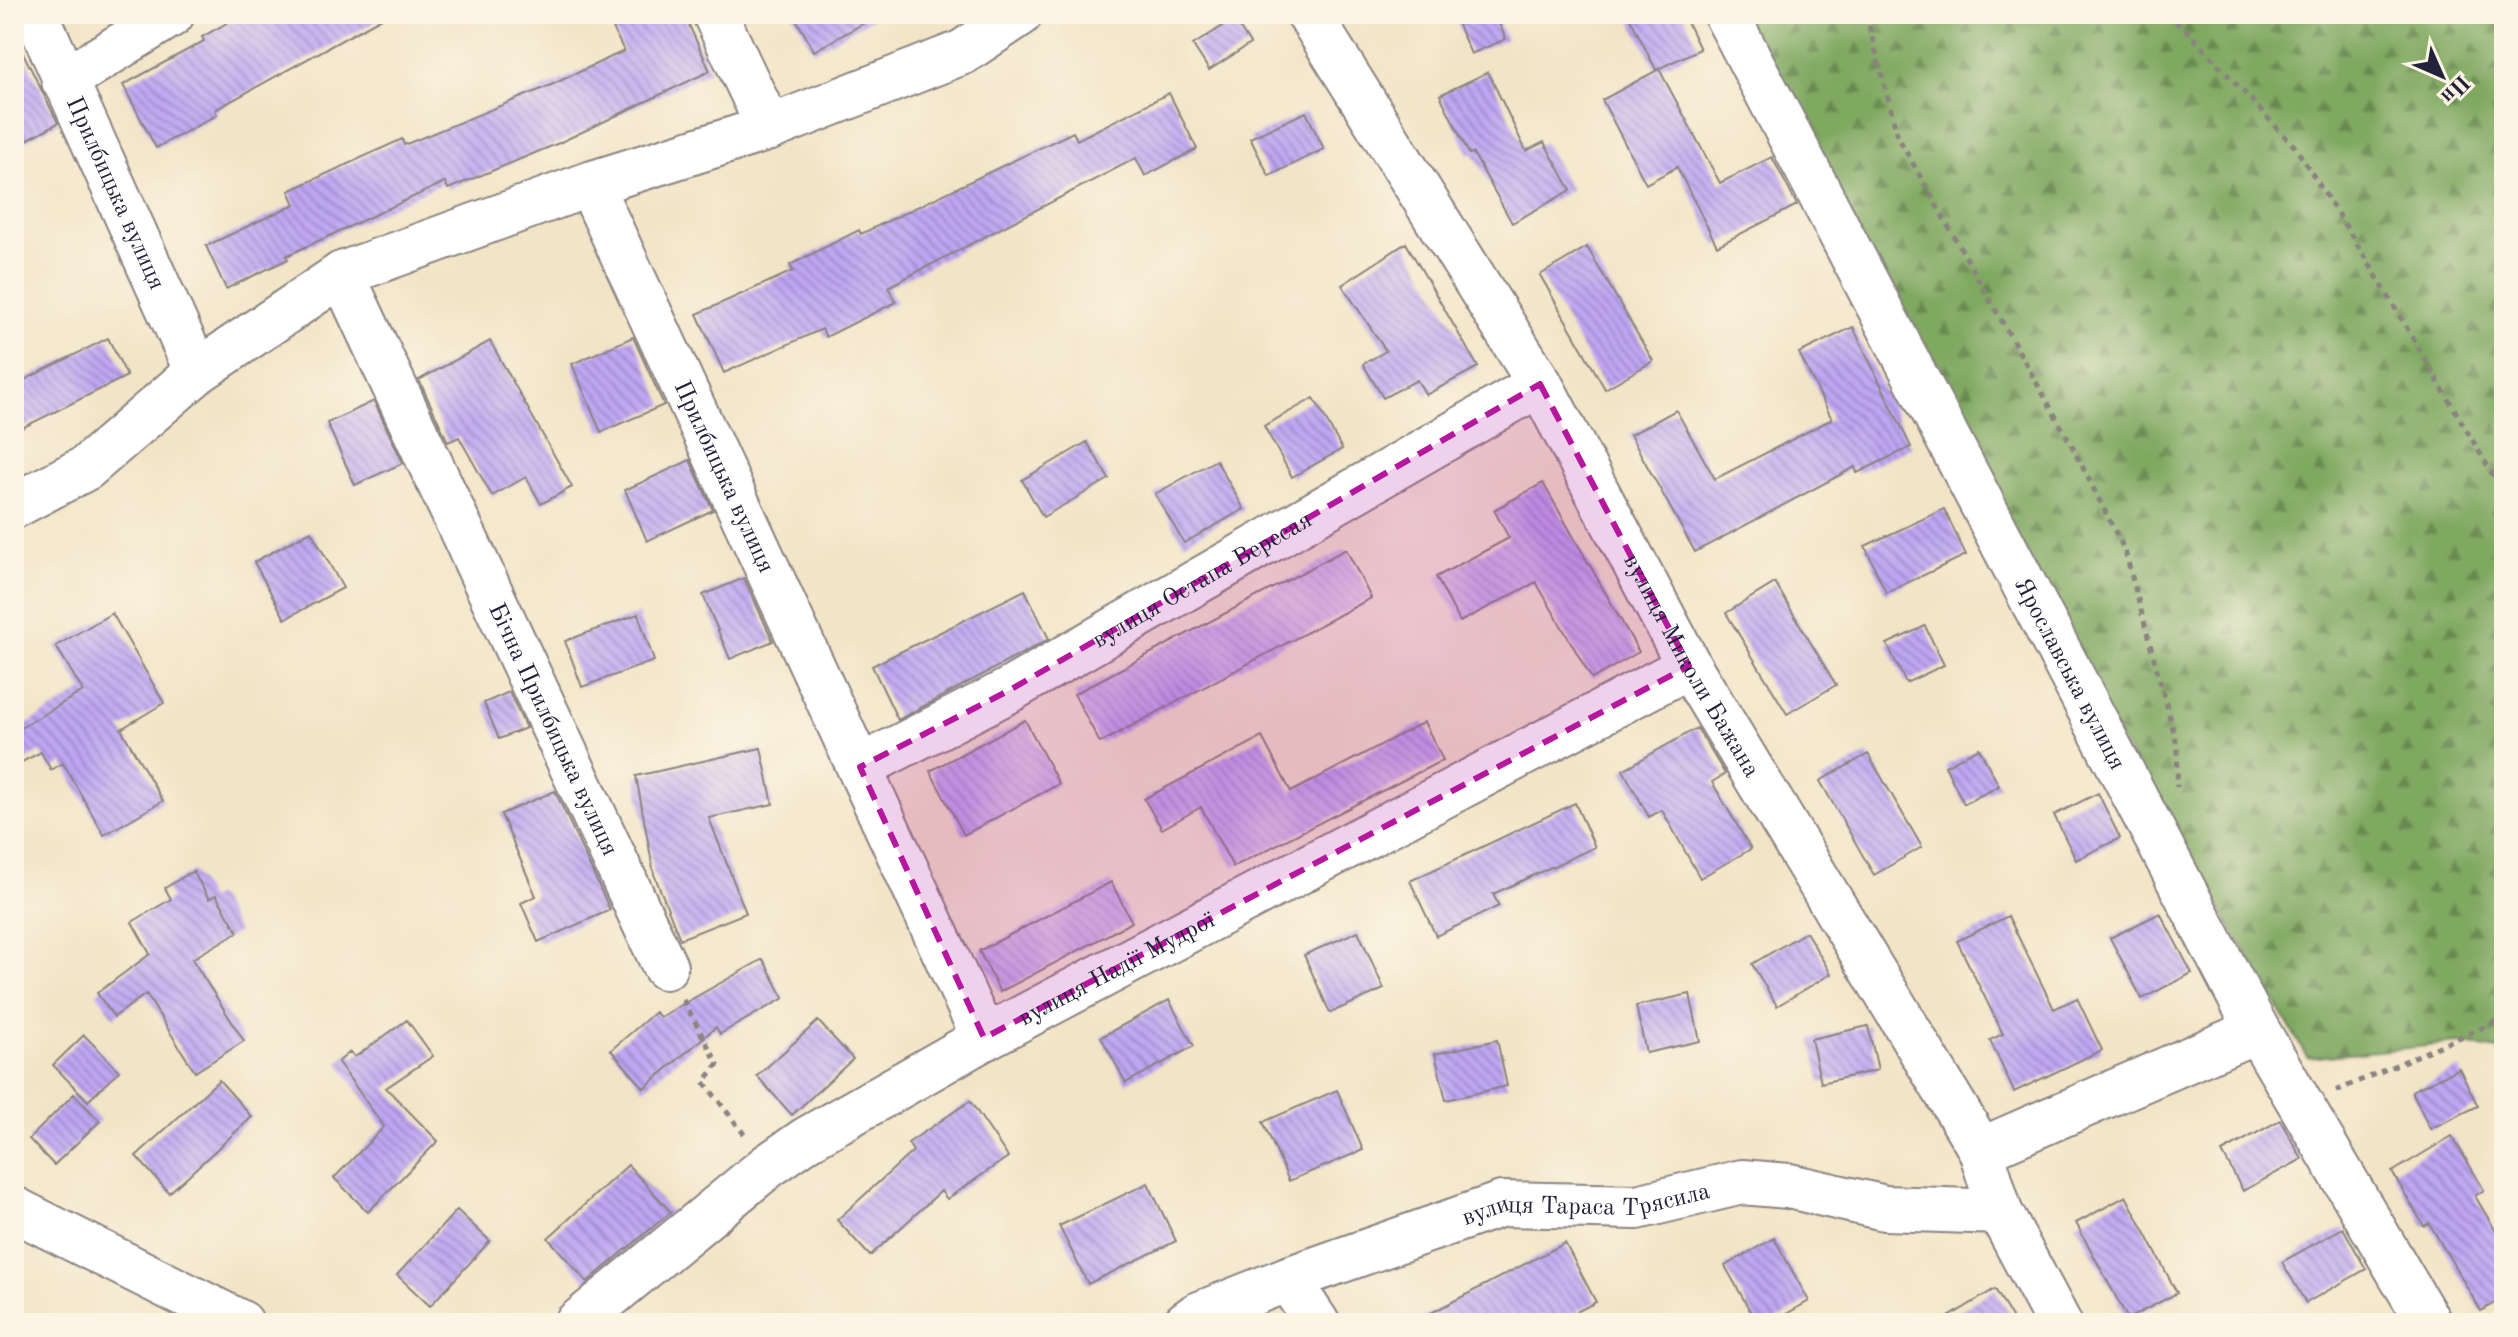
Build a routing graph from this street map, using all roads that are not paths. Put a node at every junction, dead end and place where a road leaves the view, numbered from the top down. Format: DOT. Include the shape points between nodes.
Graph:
graph roads {
  1 [pos="36,14"];
  2 [pos="172,14"];
  3 [pos="715,14"];
  4 [pos="1020,14"];
  5 [pos="1309,14"];
  6 [pos="1726,14"];
  7 [pos="64,81"];
  8 [pos="769,128"];
  9 [pos="590,184"];
  10 [pos="342,274"];
  11 [pos="197,372"];
  12 [pos="1540,384"];
  13 [pos="14,506"];
  14 [pos="1689,666"];
  15 [pos="860,767"];
  16 [pos="665,967"];
  17 [pos="2257,1030"];
  18 [pos="984,1038"];
  19 [pos="1981,1150"];
  20 [pos="14,1209"];
  21 [pos="2000,1212"];
  22 [pos="1288,1279"];
  23 [pos="241,1323"];
  24 [pos="577,1323"];
  25 [pos="1186,1323"];
  26 [pos="1317,1323"];
  27 [pos="2059,1323"];
  28 [pos="2429,1323"];
  1 -- 7 [label="street, Прилбицька вулиця"];
  2 -- 7 [label="street"];
  3 -- 8 [label="street"];
  4 -- 8 [label="street" via="963,52"];
  5 -- 12 [label="street, вулиця Миколи Бажана"];
  6 -- 17 [label="street, Ярославська вулиця"];
  7 -- 11 [label="street, Прилбицька вулиця"];
  8 -- 9 [label="street"];
  9 -- 10 [label="street"];
  9 -- 15 [label="street, Прилбицька вулиця"];
  10 -- 11 [label="street"];
  10 -- 16 [label="street, Бічна Прилбицька вулиця"];
  11 -- 13 [label="street" via="86,468"];
  12 -- 14 [label="street, вулиця Миколи Бажана"];
  12 -- 15 [label="street, вулиця Остапа Вересая" via="1008,691"];
  14 -- 18 [label="street, вулиця Надії Мудрої"];
  14 -- 19 [label="street, вулиця Миколи Бажана"];
  15 -- 18 [label="street, Прилбицька вулиця"];
  17 -- 19 [label="street"];
  17 -- 28 [label="street, Ярославська вулиця"];
  18 -- 24 [label="street, вулиця Надії Мудрої" via="768,1166"];
  19 -- 21 [label="street, вулиця Миколи Бажана"];
  20 -- 23 [label="street"];
  21 -- 22 [label="street, вулиця Тараса Трясила" via="1885,1208 1789,1186 1742,1182 1637,1207 1502,1204"];
  21 -- 27 [label="street, вулиця Миколи Бажана"];
  22 -- 25 [label="street, вулиця Тараса Трясила"];
  22 -- 26 [label="street"];
}
